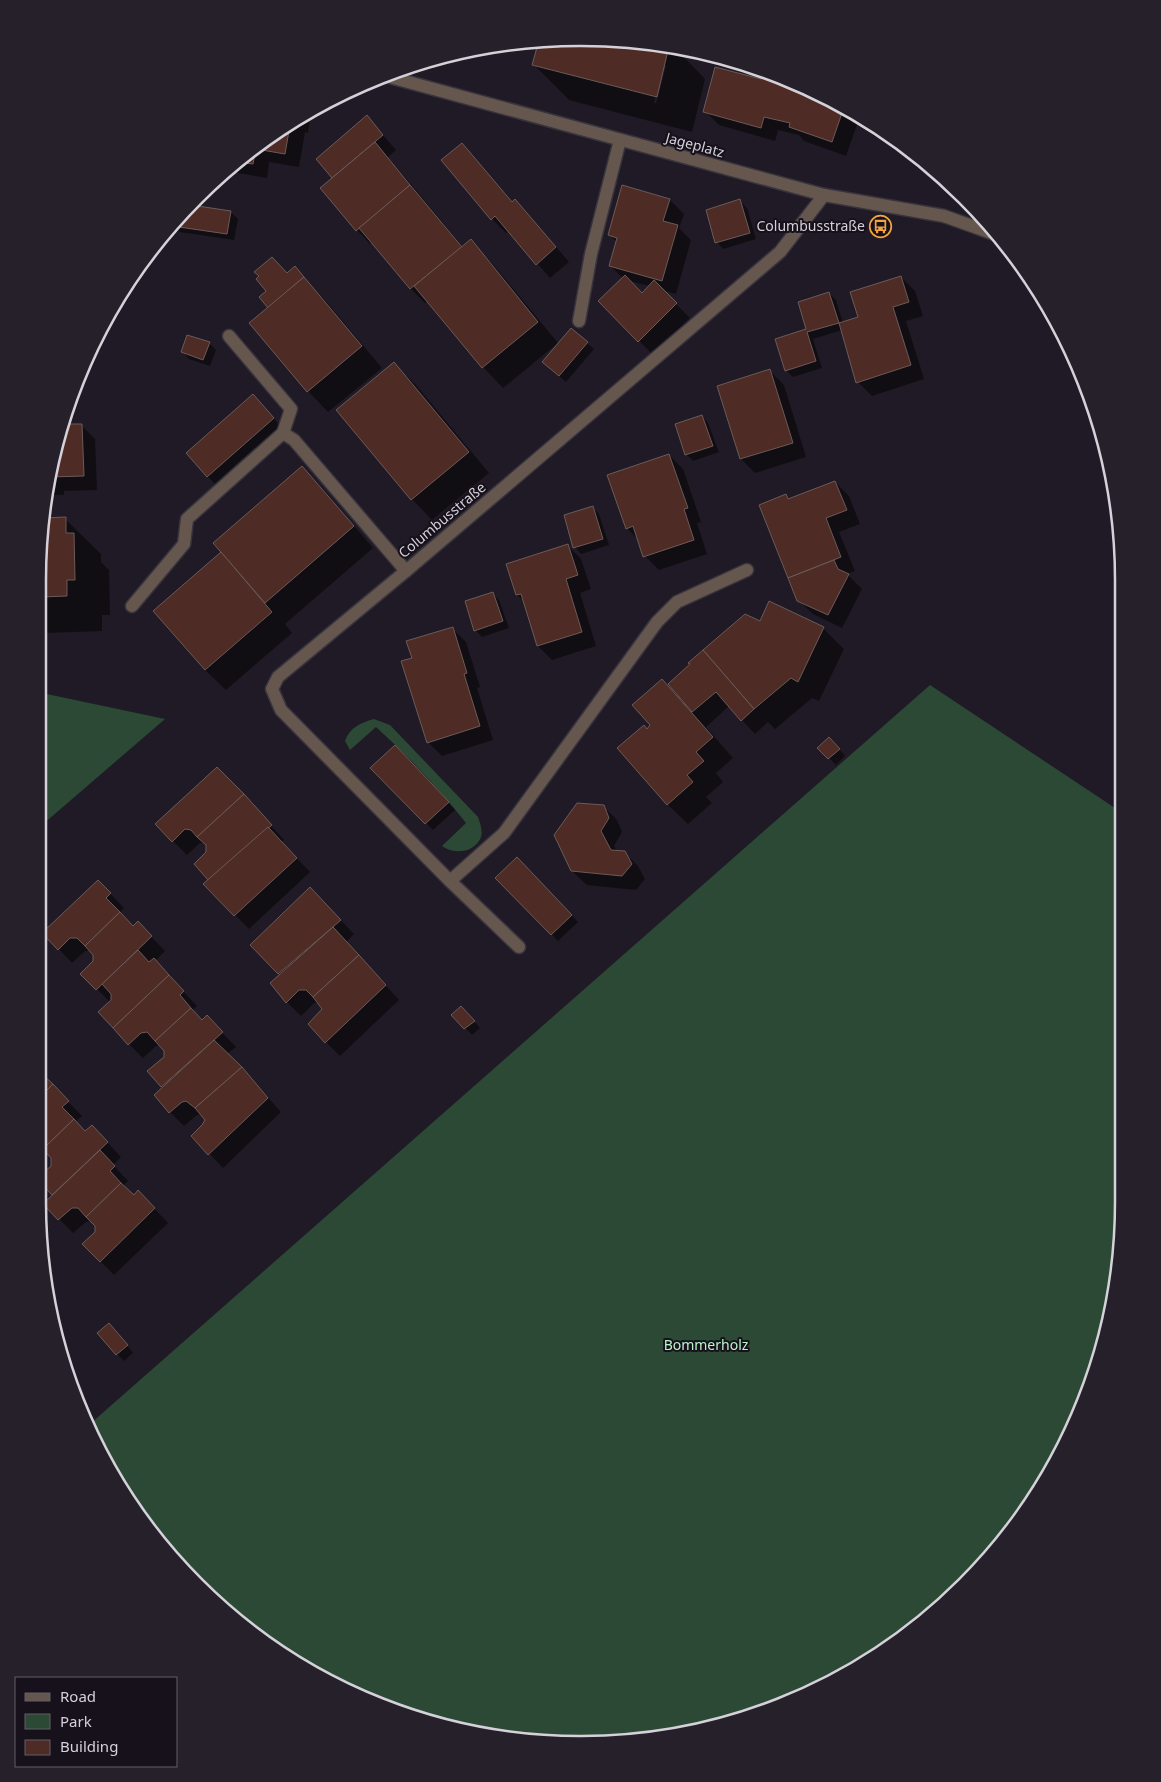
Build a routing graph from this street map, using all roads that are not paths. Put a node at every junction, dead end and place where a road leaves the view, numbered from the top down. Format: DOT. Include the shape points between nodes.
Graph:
graph roads {
  1 [pos="398,79"];
  2 [pos="620,140"];
  3 [pos="824,195"];
  4 [pos="984,230"];
  5 [pos="579,321"];
  6 [pos="229,336"];
  7 [pos="283,433"];
  8 [pos="747,570"];
  9 [pos="406,571"];
  10 [pos="132,606"];
  11 [pos="450,881"];
  12 [pos="519,947"];
  1 -- 2 [label="street, Jageplatz"];
  2 -- 3 [label="street, Jageplatz"];
  2 -- 5 [label="street" via="591,254"];
  3 -- 4 [label="street, Jageplatz" via="944,216"];
  3 -- 9 [label="street, Columbusstraße" via="780,252"];
  6 -- 7 [label="street" via="291,409"];
  7 -- 9 [label="street" via="294,440"];
  7 -- 10 [label="street" via="187,519 184,544"];
  8 -- 11 [label="street" via="677,602 657,622 504,833"];
  9 -- 11 [label="street, Columbusstraße" via="278,677 272,690 281,710"];
  11 -- 12 [label="street, Columbusstraße"];
}
